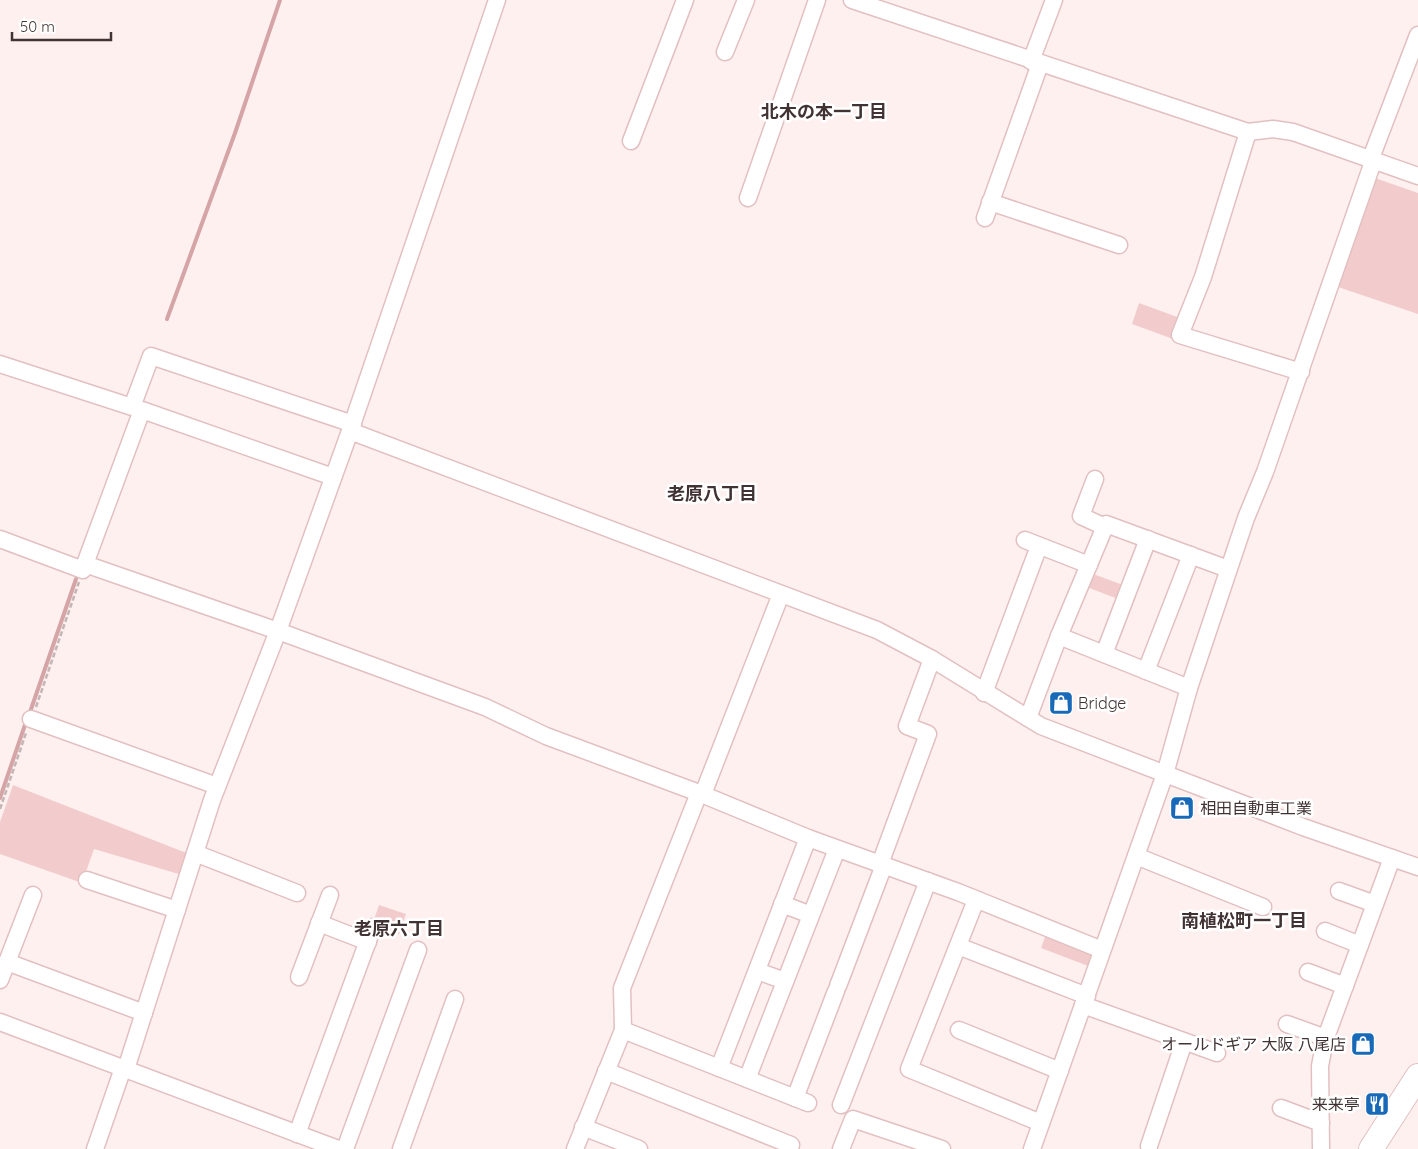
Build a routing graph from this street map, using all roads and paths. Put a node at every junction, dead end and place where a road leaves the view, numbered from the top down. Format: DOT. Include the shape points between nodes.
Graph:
graph roads {
  1 [pos="497,0"];
  2 [pos="685,0"];
  3 [pos="746,0"];
  4 [pos="817,0"];
  5 [pos="852,0"];
  6 [pos="1054,0"];
  7 [pos="1418,35"];
  8 [pos="725,52"];
  9 [pos="1035,62"];
  10 [pos="1248,132"];
  11 [pos="631,141"];
  12 [pos="1373,159"];
  13 [pos="1418,176"];
  14 [pos="748,198"];
  15 [pos="990,202"];
  16 [pos="985,218"];
  17 [pos="1119,245"];
  18 [pos="0,364"];
  19 [pos="1301,372"];
  20 [pos="352,428"];
  21 [pos="334,477"];
  22 [pos="1095,479"];
  23 [pos="1105,527"];
  24 [pos="0,539"];
  25 [pos="1148,539"];
  26 [pos="1190,555"];
  27 [pos="1089,565"];
  28 [pos="1228,569"];
  29 [pos="83,570"];
  30 [pos="781,594"];
  31 [pos="278,631"];
  32 [pos="1059,636"];
  33 [pos="1104,654"];
  34 [pos="932,659"];
  35 [pos="1146,671"];
  36 [pos="1189,688"];
  37 [pos="984,693"];
  38 [pos="1028,718"];
  39 [pos="31,719"];
  40 [pos="1165,774"];
  41 [pos="217,786"];
  42 [pos="701,793"];
  43 [pos="0,810"];
  44 [pos="808,838"];
  45 [pos="837,849"];
  46 [pos="195,853"];
  47 [pos="1136,856"];
  48 [pos="1392,858"];
  49 [pos="882,865"];
  50 [pos="1418,867"];
  51 [pos="87,880"];
  52 [pos="928,881"];
  53 [pos="1339,891"];
  54 [pos="297,894"];
  55 [pos="32,895"];
  56 [pos="330,895"];
  57 [pos="976,900"];
  58 [pos="782,904"];
  59 [pos="1375,904"];
  60 [pos="1263,907"];
  61 [pos="177,910"];
  62 [pos="811,915"];
  63 [pos="319,923"];
  64 [pos="1324,931"];
  65 [pos="1360,945"];
  66 [pos="958,946"];
  67 [pos="418,950"];
  68 [pos="1102,950"];
  69 [pos="7,962"];
  70 [pos="757,970"];
  71 [pos="1308,972"];
  72 [pos="299,976"];
  73 [pos="0,980"];
  74 [pos="785,981"];
  75 [pos="1345,986"];
  76 [pos="455,999"];
  77 [pos="1085,1000"];
  78 [pos="144,1013"];
  79 [pos="0,1022"];
  80 [pos="1288,1024"];
  81 [pos="623,1030"];
  82 [pos="959,1030"];
  83 [pos="1326,1038"];
  84 [pos="1184,1042"];
  85 [pos="1216,1053"];
  86 [pos="719,1068"];
  87 [pos="125,1069"];
  88 [pos="606,1071"];
  89 [pos="1060,1071"];
  90 [pos="1418,1076"];
  91 [pos="747,1079"];
  92 [pos="841,1106"];
  93 [pos="1281,1108"];
  94 [pos="1041,1123"];
  95 [pos="1321,1123"];
  96 [pos="584,1127"];
  97 [pos="297,1134"];
  98 [pos="790,1144"];
  99 [pos="1149,1146"];
  100 [pos="329,1147"];
  101 [pos="933,1148"];
  102 [pos="94,1149"];
  103 [pos="345,1149"];
  104 [pos="401,1149"];
  105 [pos="575,1149"];
  106 [pos="637,1149"];
  107 [pos="842,1149"];
  108 [pos="1032,1149"];
  109 [pos="1321,1149"];
  110 [pos="1371,1149"];
  1 -- 20 [label="street"];
  2 -- 11 [label="street"];
  3 -- 8 [label="street"];
  4 -- 14 [label="street"];
  5 -- 9 [label="street"];
  6 -- 9 [label="street"];
  7 -- 12 [label="street"];
  9 -- 10 [label="street"];
  9 -- 15 [label="street"];
  10 -- 12 [label="street" via="1273,129 1293,132"];
  10 -- 19 [label="street" via="1203,277 1180,335"];
  12 -- 13 [label="street"];
  12 -- 19 [label="street"];
  15 -- 16 [label="street"];
  15 -- 17 [label="street"];
  18 -- 20 [label="street" via="132,407 151,356"];
  19 -- 28 [label="street"];
  20 -- 21 [label="street"];
  20 -- 30 [label="street"];
  21 -- 31 [label="street"];
  21 -- 31 [label="street" via="142,410 85,564"];
  22 -- 23 [label="street" via="1082,516"];
  23 -- 25 [label="street" via="1106,524"];
  23 -- 27 [label="street"];
  24 -- 29 [label="street"];
  25 -- 26 [label="street"];
  25 -- 33 [label="street"];
  26 -- 28 [label="street"];
  26 -- 35 [label="street"];
  27 -- 32 [label="street"];
  27 -- 37 [label="street" via="1032,543"];
  28 -- 36 [label="street"];
  29 -- 39 [label="path"];
  30 -- 34 [label="street" via="877,630"];
  30 -- 42 [label="street"];
  31 -- 41 [label="street"];
  31 -- 42 [label="street" via="485,707 546,736"];
  32 -- 33 [label="street"];
  32 -- 38 [label="street"];
  33 -- 35 [label="street"];
  34 -- 37 [label="street"];
  34 -- 49 [label="street" via="907,726 928,734"];
  35 -- 36 [label="street"];
  36 -- 40 [label="street"];
  37 -- 38 [label="street"];
  38 -- 40 [label="street"];
  39 -- 41 [label="street"];
  39 -- 43 [label="path"];
  40 -- 47 [label="street"];
  40 -- 48 [label="street"];
  41 -- 46 [label="street"];
  42 -- 44 [label="street"];
  42 -- 81 [label="street" via="622,988"];
  44 -- 45 [label="street"];
  44 -- 58 [label="street"];
  45 -- 49 [label="street"];
  45 -- 62 [label="street"];
  46 -- 54 [label="street"];
  46 -- 61 [label="street"];
  47 -- 60 [label="street"];
  47 -- 68 [label="street"];
  48 -- 50 [label="street"];
  48 -- 59 [label="street"];
  49 -- 52 [label="street"];
  49 -- 91 [label="street" via="837,989 802,1101"];
  51 -- 61 [label="street"];
  52 -- 57 [label="street"];
  52 -- 92 [label="street"];
  53 -- 59 [label="street"];
  55 -- 69 [label="street"];
  56 -- 63 [label="street"];
  57 -- 66 [label="street"];
  57 -- 68 [label="street"];
  58 -- 62 [label="street"];
  58 -- 70 [label="street"];
  59 -- 65 [label="street"];
  61 -- 78 [label="street"];
  62 -- 74 [label="street"];
  63 -- 72 [label="street"];
  63 -- 97 [label="street" via="370,935"];
  64 -- 65 [label="street"];
  65 -- 75 [label="street"];
  66 -- 77 [label="street"];
  66 -- 94 [label="street" via="909,1069"];
  67 -- 103 [label="street"];
  68 -- 77 [label="street"];
  69 -- 73 [label="street"];
  69 -- 78 [label="street"];
  70 -- 74 [label="street"];
  70 -- 86 [label="street"];
  71 -- 75 [label="street"];
  74 -- 91 [label="street"];
  75 -- 83 [label="street"];
  76 -- 104 [label="street"];
  77 -- 84 [label="street"];
  77 -- 89 [label="street"];
  78 -- 87 [label="street"];
  79 -- 87 [label="street"];
  80 -- 83 [label="street"];
  81 -- 86 [label="street"];
  81 -- 88 [label="street"];
  82 -- 89 [label="street"];
  83 -- 95 [label="street" via="1320,1066"];
  84 -- 85 [label="street"];
  84 -- 99 [label="street"];
  86 -- 91 [label="street"];
  87 -- 97 [label="street"];
  87 -- 102 [label="street"];
  88 -- 96 [label="street"];
  88 -- 98 [label="street"];
  89 -- 94 [label="street"];
  90 -- 110 [label="highway"];
  93 -- 95 [label="street"];
  94 -- 108 [label="street"];
  95 -- 109 [label="street"];
  96 -- 105 [label="street"];
  96 -- 106 [label="street"];
  97 -- 100 [label="street"];
  101 -- 107 [label="street" via="852,1119"];
}
